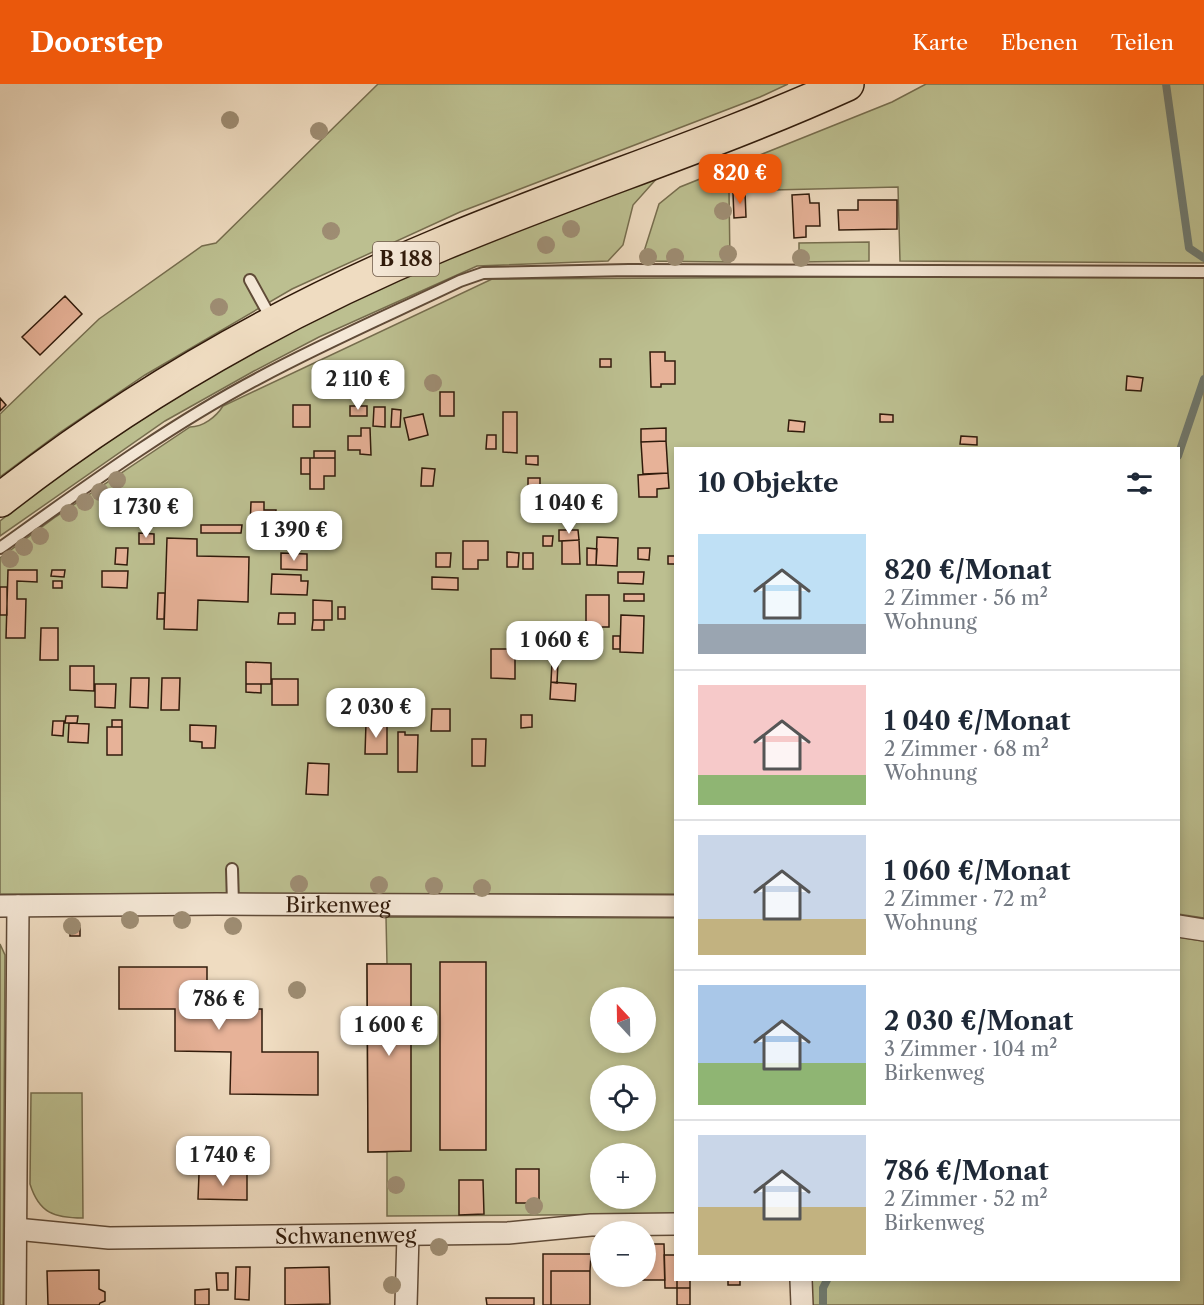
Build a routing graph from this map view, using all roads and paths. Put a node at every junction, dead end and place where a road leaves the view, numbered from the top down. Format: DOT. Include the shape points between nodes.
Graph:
graph roads {
  1 [pos="847,84"];
  2 [pos="1204,272"];
  3 [pos="250,280"];
  4 [pos="274,323"];
  5 [pos="0,500"];
  6 [pos="0,548"];
  7 [pos="232,869"];
  8 [pos="233,904"];
  9 [pos="9,906"];
  10 [pos="674,906"];
  11 [pos="1180,926"];
  12 [pos="1204,930"];
  13 [pos="674,1224"];
  14 [pos="16,1229"];
  15 [pos="408,1235"];
  16 [pos="801,1281"];
  17 [pos="15,1305"];
  18 [pos="406,1305"];
  19 [pos="802,1305"];
  1 -- 4 [label="main road, B 188" via="444,243"];
  2 -- 6 [label="lane" via="483,273 257,378 171,429"];
  3 -- 4 [label="lane"];
  4 -- 5 [label="main road, B 188" via="128,408"];
  7 -- 8 [label="lane"];
  8 -- 9 [label="street, Birkenweg"];
  8 -- 10 [label="street, Birkenweg"];
  9 -- 14 [label="street"];
  11 -- 12 [label="street"];
  13 -- 15 [label="street, Schwanenweg"];
  14 -- 15 [label="street, Schwanenweg" via="109,1238"];
  14 -- 17 [label="street"];
  15 -- 18 [label="street"];
  16 -- 19 [label="street"];
}
